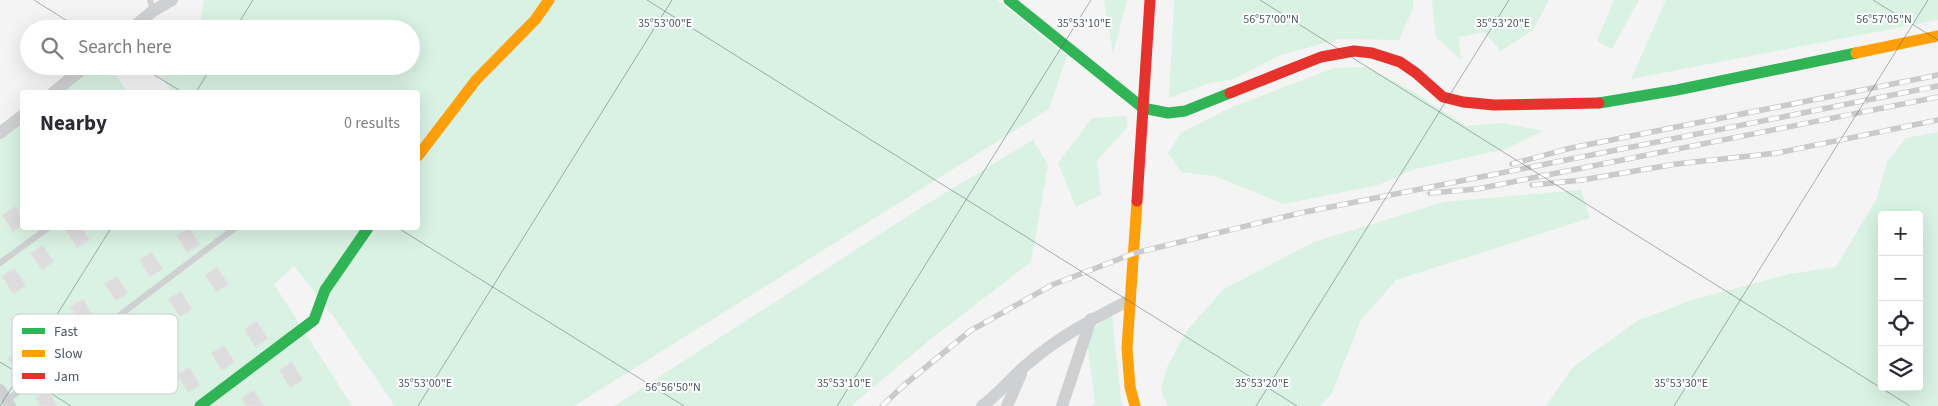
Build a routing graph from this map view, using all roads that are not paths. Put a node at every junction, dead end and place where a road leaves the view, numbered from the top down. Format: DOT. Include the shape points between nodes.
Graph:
graph roads {
  1 [pos="172,0"];
  2 [pos="548,0"];
  3 [pos="1009,0"];
  4 [pos="1150,0"];
  5 [pos="151,6"];
  6 [pos="139,20"];
  7 [pos="1938,36"];
  8 [pos="75,75"];
  9 [pos="56,90"];
  10 [pos="1143,108"];
  11 [pos="20,118"];
  12 [pos="0,134"];
  13 [pos="420,153"];
  14 [pos="45,230"];
  15 [pos="232,230"];
  16 [pos="367,230"];
  17 [pos="0,263"];
  18 [pos="1130,300"];
  19 [pos="119,314"];
  20 [pos="1091,319"];
  21 [pos="1024,367"];
  22 [pos="200,406"];
  23 [pos="982,406"];
  24 [pos="1007,406"];
  25 [pos="1062,406"];
  26 [pos="1135,406"];
  1 -- 5 [label="street"];
  2 -- 13 [label="street" via="535,20 476,80"];
  3 -- 10 [label="street"];
  4 -- 10 [label="street"];
  5 -- 6 [label="street"];
  7 -- 10 [label="street" via="1594,104 1494,105 1463,102 1443,97 1400,62 1354,51 1321,57 1185,111 1168,113"];
  8 -- 9 [label="street"];
  10 -- 18 [label="street"];
  11 -- 12 [label="street"];
  14 -- 17 [label="lane"];
  15 -- 19 [label="lane"];
  16 -- 22 [label="street" via="325,290 314,320"];
  18 -- 20 [label="street"];
  18 -- 26 [label="street" via="1126,361"];
  20 -- 21 [label="street" via="1059,338"];
  20 -- 25 [label="street"];
  21 -- 23 [label="street"];
  21 -- 24 [label="street"];
}
